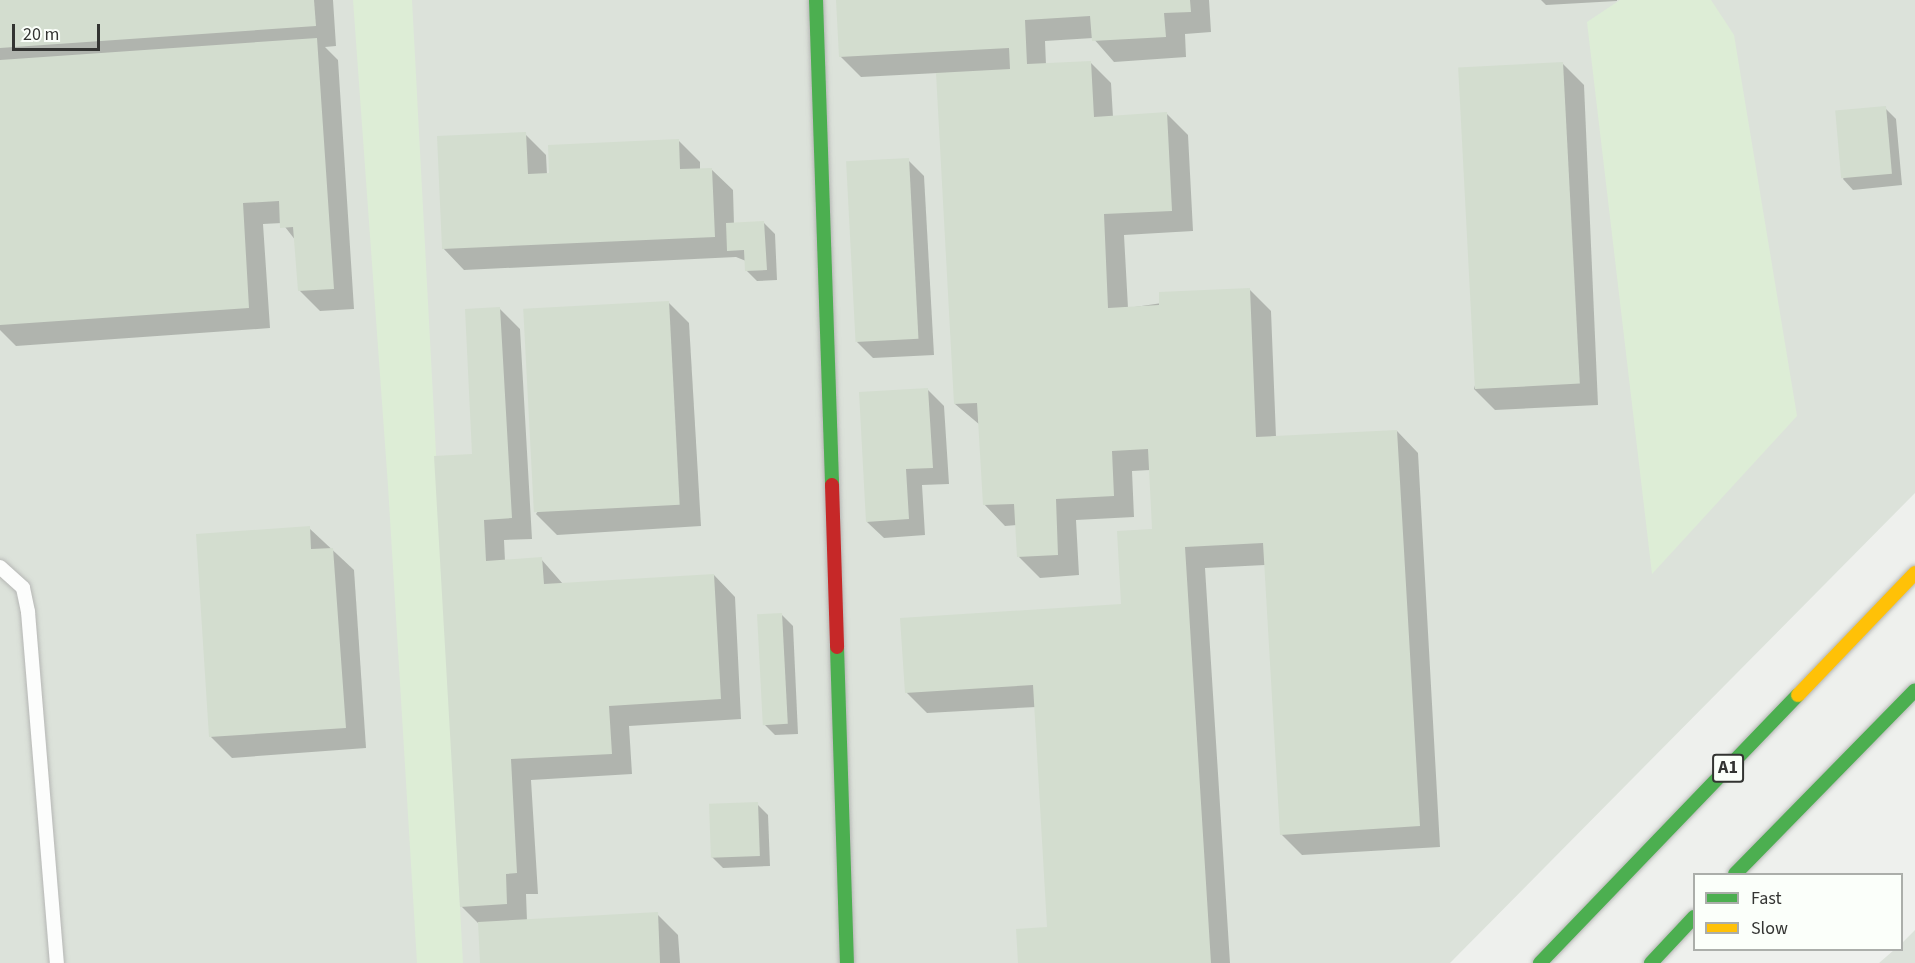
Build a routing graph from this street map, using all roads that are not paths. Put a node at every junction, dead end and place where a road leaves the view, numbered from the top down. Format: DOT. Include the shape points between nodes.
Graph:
graph roads {
  1 [pos="816,0"];
  2 [pos="0,567"];
  3 [pos="1915,573"];
  4 [pos="1915,690"];
  5 [pos="1736,873"];
  6 [pos="1693,919"];
  7 [pos="57,963"];
  8 [pos="847,963"];
  9 [pos="1540,963"];
  10 [pos="1651,963"];
  1 -- 8 [label="main road"];
  2 -- 7 [label="lane" via="23,588 28,612"];
  3 -- 9 [label="main road, A1"];
  4 -- 5 [label="main road"];
  6 -- 10 [label="main road"];
}
